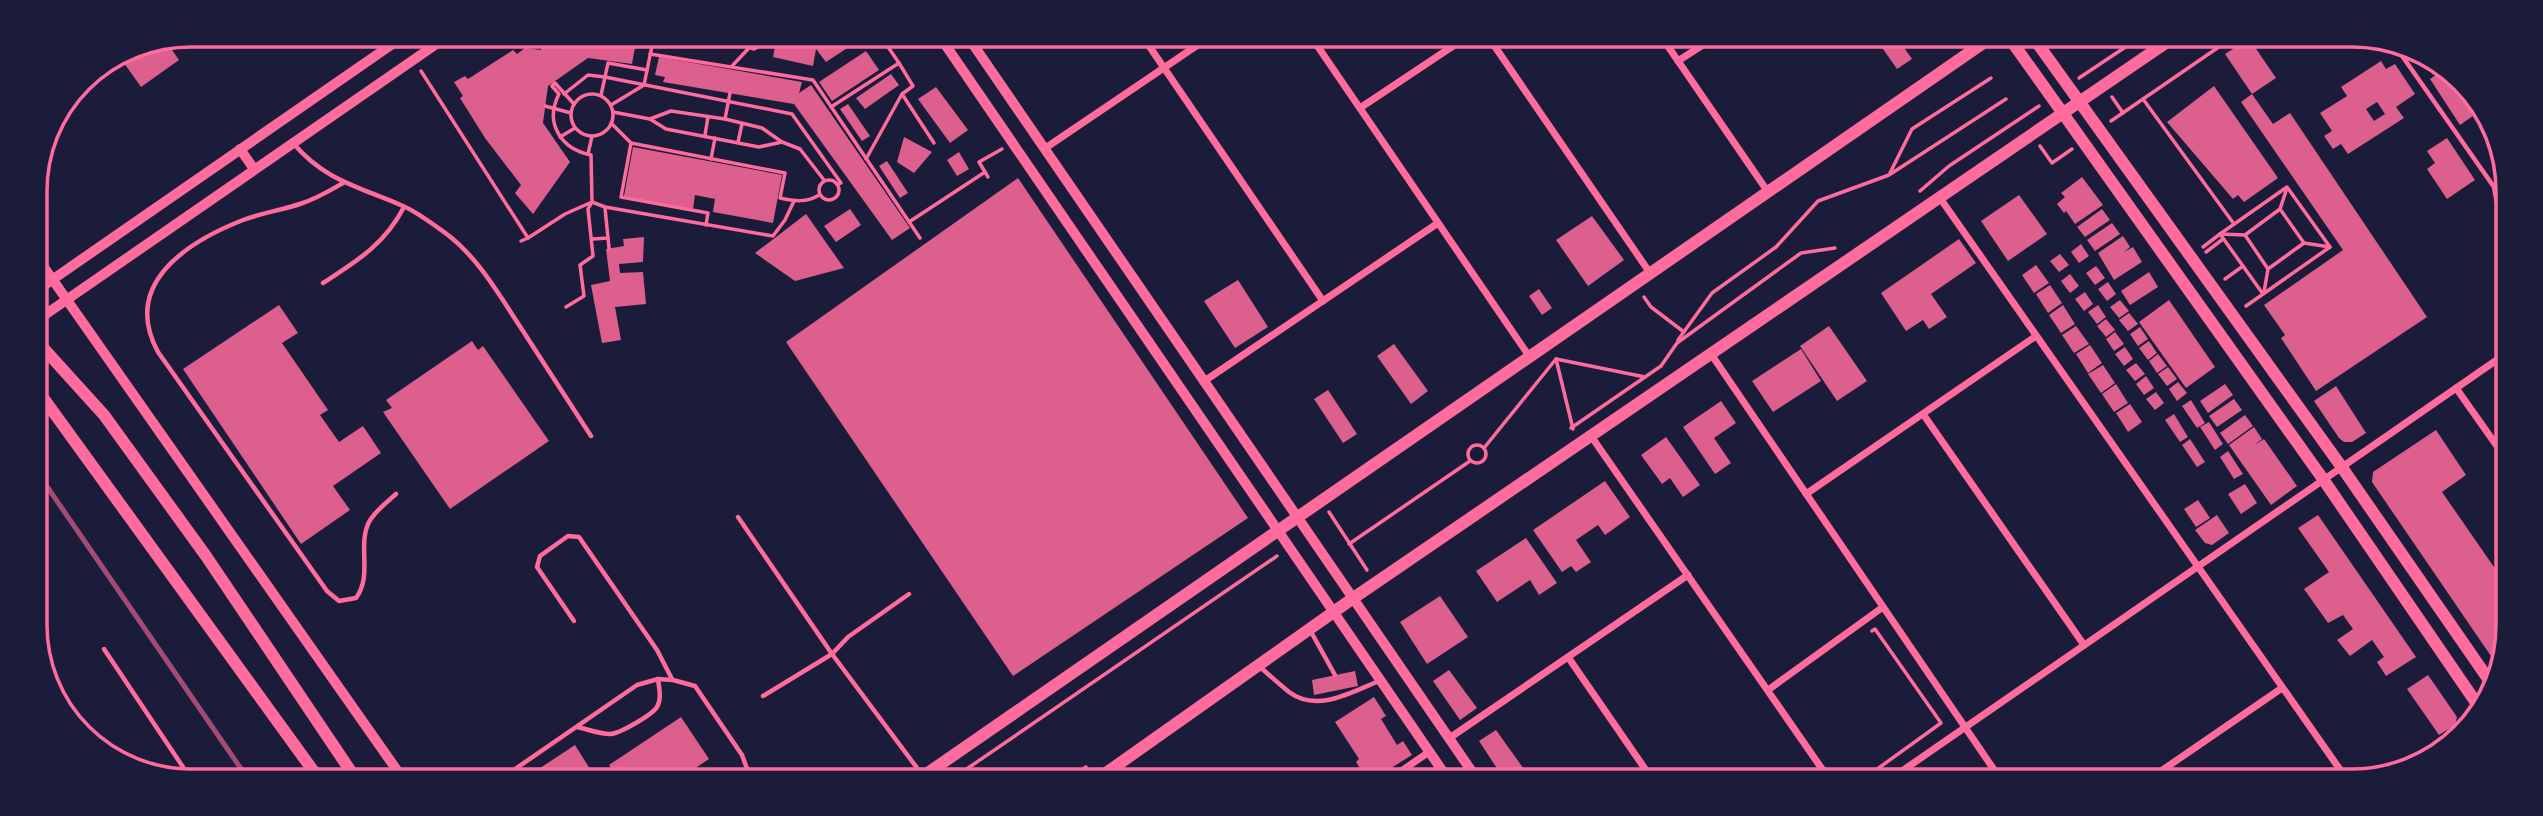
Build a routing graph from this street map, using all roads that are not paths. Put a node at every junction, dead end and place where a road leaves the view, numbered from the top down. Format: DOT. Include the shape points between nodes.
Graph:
graph roads {
  1 [pos="1318,47"];
  2 [pos="1451,47"];
  3 [pos="1495,47"];
  4 [pos="1669,47"];
  5 [pos="1699,47"];
  6 [pos="1977,47"];
  7 [pos="2015,47"];
  8 [pos="2040,47"];
  9 [pos="2159,47"];
  10 [pos="387,48"];
  11 [pos="431,48"];
  12 [pos="947,48"];
  13 [pos="975,48"];
  14 [pos="1150,48"];
  15 [pos="1193,48"];
  16 [pos="2403,57"];
  17 [pos="1678,61"];
  18 [pos="1163,68"];
  19 [pos="2079,104"];
  20 [pos="1360,108"];
  21 [pos="297,110"];
  22 [pos="2063,114"];
  23 [pos="311,130"];
  24 [pos="293,142"];
  25 [pos="240,149"];
  26 [pos="1044,149"];
  27 [pos="254,169"];
  28 [pos="344,183"];
  29 [pos="1768,192"];
  30 [pos="1940,198"];
  31 [pos="2496,198"];
  32 [pos="404,206"];
  33 [pos="1438,223"];
  34 [pos="1650,273"];
  35 [pos="48,275"];
  36 [pos="51,280"];
  37 [pos="48,282"];
  38 [pos="323,283"];
  39 [pos="65,300"];
  40 [pos="1323,301"];
  41 [pos="48,313"];
  42 [pos="2036,336"];
  43 [pos="48,353"];
  44 [pos="1711,354"];
  45 [pos="1529,356"];
  46 [pos="2496,360"];
  47 [pos="1203,382"];
  48 [pos="2456,388"];
  49 [pos="47,404"];
  50 [pos="1923,414"];
  51 [pos="592,436"];
  52 [pos="1586,440"];
  53 [pos="2496,445"];
  54 [pos="2341,466"];
  55 [pos="2323,479"];
  56 [pos="1806,494"];
  57 [pos="396,495"];
  58 [pos="738,517"];
  59 [pos="1296,517"];
  60 [pos="1277,530"];
  61 [pos="2198,567"];
  62 [pos="1688,575"];
  63 [pos="909,594"];
  64 [pos="1352,599"];
  65 [pos="1883,607"];
  66 [pos="1334,613"];
  67 [pos="574,621"];
  68 [pos="1310,629"];
  69 [pos="2084,645"];
  70 [pos="104,649"];
  71 [pos="832,654"];
  72 [pos="1568,657"];
  73 [pos="1259,666"];
  74 [pos="1335,675"];
  75 [pos="2486,676"];
  76 [pos="658,679"];
  77 [pos="673,680"];
  78 [pos="1380,681"];
  79 [pos="2283,688"];
  80 [pos="1768,690"];
  81 [pos="763,696"];
  82 [pos="2474,700"];
  83 [pos="577,727"];
  84 [pos="1965,727"];
  85 [pos="1448,739"];
  86 [pos="1429,752"];
  87 [pos="1405,768"];
  88 [pos="1441,768"];
  89 [pos="1469,768"];
  90 [pos="1645,768"];
  91 [pos="1822,768"];
  92 [pos="1906,768"];
  93 [pos="1993,768"];
  94 [pos="2165,768"];
  95 [pos="2339,768"];
  96 [pos="184,769"];
  97 [pos="312,769"];
  98 [pos="349,769"];
  99 [pos="396,769"];
  100 [pos="516,769"];
  101 [pos="747,769"];
  102 [pos="917,769"];
  103 [pos="935,769"];
  104 [pos="1114,769"];
  1 -- 20 [label="street"];
  2 -- 20 [label="street"];
  3 -- 34 [label="street"];
  4 -- 17 [label="street"];
  5 -- 17 [label="street"];
  6 -- 29 [label="main road"];
  7 -- 22 [label="main road"];
  8 -- 19 [label="main road"];
  9 -- 19 [label="main road"];
  10 -- 21 [label="street"];
  11 -- 23 [label="street"];
  12 -- 60 [label="street"];
  13 -- 26 [label="street"];
  14 -- 18 [label="street"];
  15 -- 18 [label="street"];
  16 -- 31 [label="lane" via="2494,187"];
  17 -- 29 [label="street"];
  18 -- 26 [label="street"];
  18 -- 40 [label="street"];
  19 -- 22 [label="main road"];
  19 -- 54 [label="main road"];
  20 -- 33 [label="street"];
  21 -- 23 [label="street"];
  21 -- 25 [label="street"];
  22 -- 30 [label="main road"];
  22 -- 55 [label="main road"];
  23 -- 24 [label="street"];
  24 -- 27 [label="street"];
  24 -- 28 [label="lane" via="314,165"];
  25 -- 27 [label="street"];
  25 -- 36 [label="street"];
  26 -- 47 [label="street"];
  27 -- 39 [label="street"];
  28 -- 32 [label="lane"];
  28 -- 57 [label="lane" via="319,197 240,221 187,251 151,289 146,303 148,334 327,592 340,601 356,598 362,590 369,524"];
  29 -- 34 [label="main road"];
  30 -- 42 [label="street"];
  30 -- 44 [label="main road"];
  32 -- 38 [label="lane" via="375,247"];
  32 -- 51 [label="lane" via="468,254"];
  33 -- 40 [label="street"];
  33 -- 45 [label="street"];
  34 -- 45 [label="main road"];
  35 -- 36 [label="street"];
  36 -- 37 [label="street"];
  36 -- 39 [label="street"];
  39 -- 41 [label="street"];
  39 -- 99 [label="street"];
  40 -- 47 [label="street"];
  42 -- 50 [label="street"];
  42 -- 61 [label="street"];
  43 -- 98 [label="main road" via="104,415 206,556"];
  44 -- 52 [label="main road"];
  44 -- 56 [label="street"];
  45 -- 59 [label="main road"];
  46 -- 48 [label="street"];
  47 -- 59 [label="street"];
  48 -- 53 [label="street"];
  48 -- 54 [label="street"];
  49 -- 97 [label="main road"];
  50 -- 56 [label="street"];
  50 -- 69 [label="street"];
  52 -- 62 [label="street"];
  52 -- 64 [label="main road"];
  54 -- 55 [label="street"];
  54 -- 75 [label="main road"];
  55 -- 61 [label="street"];
  55 -- 82 [label="main road"];
  56 -- 65 [label="street"];
  58 -- 71 [label="lane"];
  59 -- 60 [label="main road"];
  59 -- 64 [label="street"];
  60 -- 66 [label="street"];
  60 -- 103 [label="main road"];
  61 -- 69 [label="street"];
  61 -- 79 [label="street"];
  62 -- 72 [label="street"];
  62 -- 80 [label="street"];
  63 -- 71 [label="lane" via="848,637"];
  64 -- 66 [label="main road"];
  64 -- 85 [label="street"];
  65 -- 80 [label="street"];
  65 -- 84 [label="street"];
  66 -- 68 [label="main road"];
  66 -- 78 [label="street"];
  67 -- 77 [label="lane" via="537,568 540,556 568,536 579,537"];
  68 -- 73 [label="main road"];
  68 -- 74 [label="lane"];
  69 -- 84 [label="street"];
  70 -- 96 [label="lane"];
  71 -- 81 [label="lane"];
  71 -- 102 [label="lane"];
  72 -- 85 [label="street"];
  72 -- 90 [label="street"];
  73 -- 78 [label="lane" via="1291,694 1308,700 1335,699"];
  73 -- 104 [label="main road"];
  76 -- 77 [label="lane"];
  76 -- 83 [label="lane" via="636,685"];
  76 -- 83 [label="lane" via="660,698 650,714 617,733"];
  77 -- 101 [label="lane" via="695,686 742,754"];
  78 -- 86 [label="street"];
  79 -- 94 [label="street"];
  79 -- 95 [label="street"];
  80 -- 91 [label="street"];
  83 -- 100 [label="lane"];
  84 -- 92 [label="street"];
  84 -- 93 [label="street"];
  85 -- 89 [label="street"];
  86 -- 87 [label="street"];
  86 -- 88 [label="street"];
}
